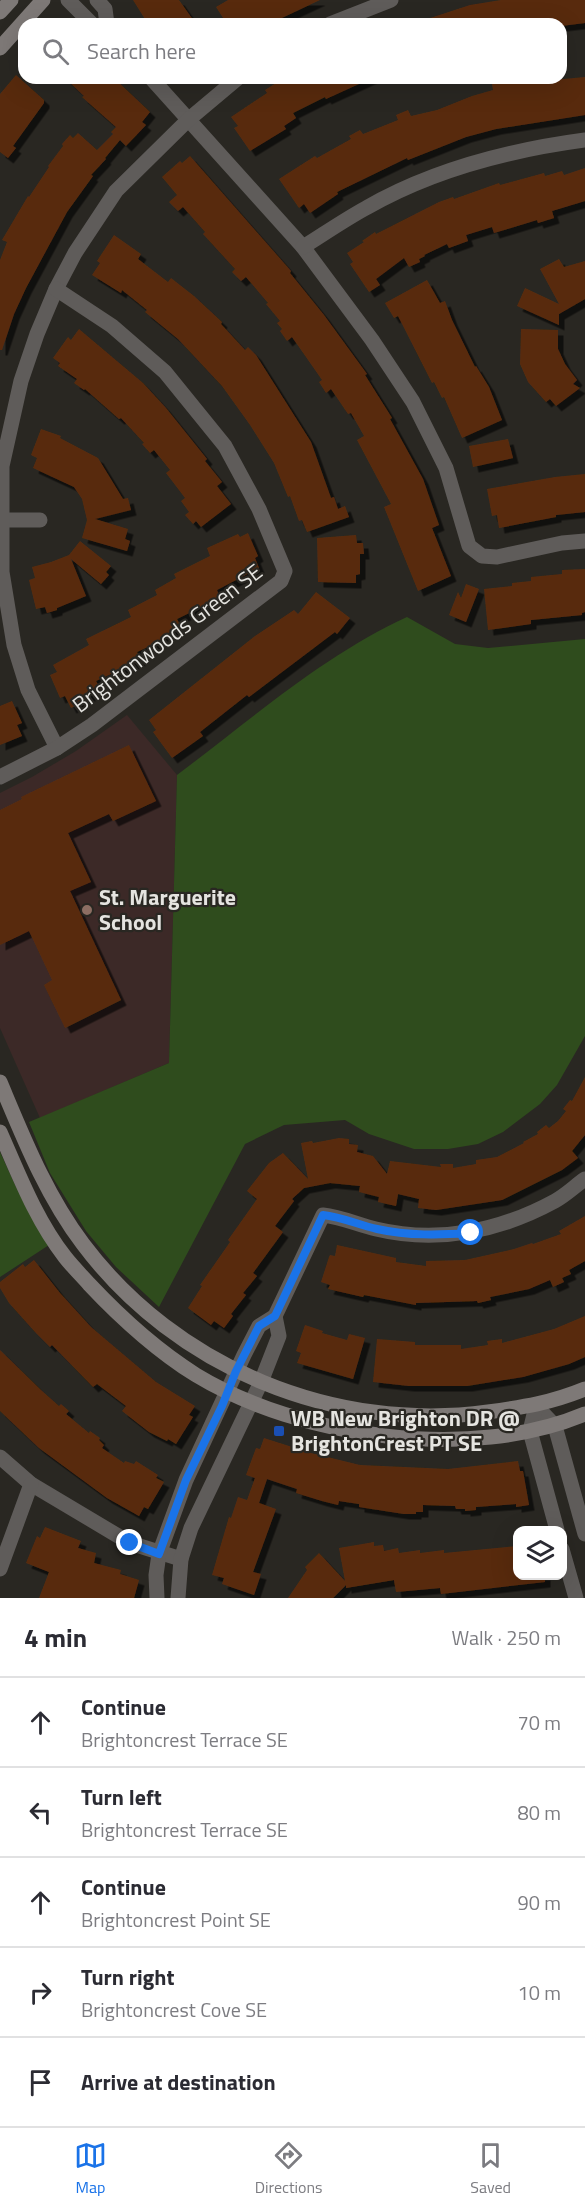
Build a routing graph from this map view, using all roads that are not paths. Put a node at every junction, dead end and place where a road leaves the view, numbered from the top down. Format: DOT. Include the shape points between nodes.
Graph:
graph roads {
  1 [pos="11,0"];
  2 [pos="43,0"];
  3 [pos="68,0"];
  4 [pos="97,0"];
  5 [pos="391,0"];
  6 [pos="0,12"];
  7 [pos="27,18"];
  8 [pos="86,18"];
  9 [pos="106,18"];
  10 [pos="345,18"];
  11 [pos="18,28"];
  12 [pos="0,48"];
  13 [pos="156,84"];
  14 [pos="231,84"];
  15 [pos="188,120"];
  16 [pos="585,141"];
  17 [pos="303,247"];
  18 [pos="56,290"];
  19 [pos="2,520"];
  20 [pos="40,520"];
  21 [pos="585,541"];
  22 [pos="57,748"];
  23 [pos="0,777"];
  24 [pos="0,1082"];
  25 [pos="0,1132"];
  26 [pos="585,1179"];
  27 [pos="275,1316"];
  28 [pos="236,1371"];
  29 [pos="261,1382"];
  30 [pos="585,1389"];
  31 [pos="228,1392"];
  32 [pos="250,1402"];
  33 [pos="536,1406"];
  34 [pos="585,1414"];
  35 [pos="555,1426"];
  36 [pos="530,1431"];
  37 [pos="0,1457"];
  38 [pos="31,1484"];
  39 [pos="556,1526"];
  40 [pos="585,1534"];
  41 [pos="159,1554"];
  42 [pos="181,1559"];
  43 [pos="567,1566"];
  44 [pos="0,1569"];
  45 [pos="157,1598"];
  46 [pos="178,1598"];
  47 [pos="576,1598"];
  1 -- 6 [label="street"];
  2 -- 7 [label="street"];
  3 -- 8 [label="street"];
  4 -- 9 [label="street" via="105,9"];
  5 -- 10 [label="street"];
  11 -- 12 [label="street"];
  13 -- 15 [label="street"];
  14 -- 15 [label="street"];
  15 -- 17 [label="street"];
  15 -- 18 [label="street" via="116,191"];
  16 -- 17 [label="street" via="502,155 433,176 367,207"];
  17 -- 21 [label="street" via="413,402 446,468 469,546 482,556 497,557"];
  18 -- 19 [label="street" via="19,391 2,466"];
  18 -- 22 [label="street, Brightonwoods Green SE" via="111,326 165,372 225,446 259,509 285,571 281,581"];
  19 -- 20 [label="street"];
  19 -- 22 [label="street" via="2,572 14,645 28,690"];
  22 -- 23 [label="street, Brightonwoods Green SE"];
  24 -- 28 [label="street" via="44,1183 84,1245 119,1285 159,1321"];
  25 -- 31 [label="street" via="29,1197 65,1257 147,1341"];
  26 -- 27 [label="street" via="556,1200 516,1219 471,1233 426,1236 323,1215"];
  27 -- 28 [label="street" via="259,1326"];
  27 -- 29 [label="street" via="279,1336"];
  28 -- 29 [label="street"];
  28 -- 31 [label="street"];
  29 -- 32 [label="street"];
  29 -- 33 [label="street" via="335,1406 387,1415 474,1414"];
  30 -- 33 [label="street"];
  31 -- 32 [label="street"];
  31 -- 41 [label="street" via="186,1480"];
  32 -- 36 [label="street" via="277,1413 382,1436 436,1440"];
  32 -- 42 [label="street" via="191,1527"];
  33 -- 35 [label="street"];
  33 -- 36 [label="street"];
  34 -- 35 [label="street"];
  35 -- 36 [label="street"];
  35 -- 40 [label="street"];
  36 -- 39 [label="street"];
  37 -- 38 [label="street"];
  38 -- 41 [label="street" via="130,1543"];
  38 -- 44 [label="street"];
  41 -- 42 [label="street"];
  41 -- 45 [label="street"];
  42 -- 46 [label="street"];
  43 -- 47 [label="street"];
}
